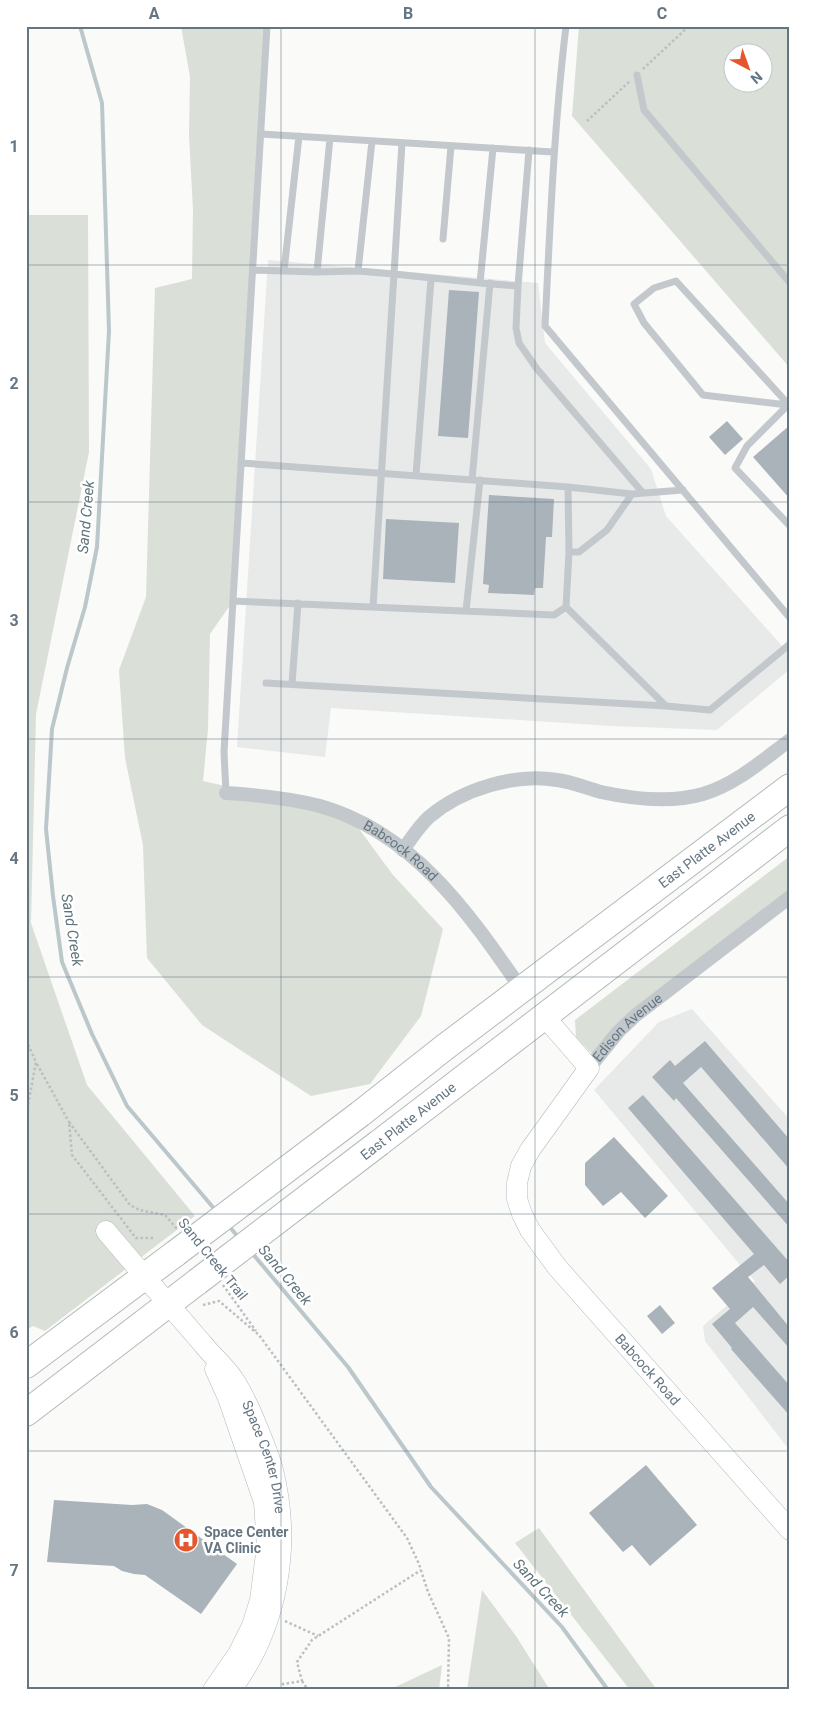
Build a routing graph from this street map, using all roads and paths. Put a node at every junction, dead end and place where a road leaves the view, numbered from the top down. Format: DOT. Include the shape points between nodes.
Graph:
graph roads {
  1 [pos="267,26"];
  2 [pos="566,26"];
  3 [pos="637,75"];
  4 [pos="261,134"];
  5 [pos="299,136"];
  6 [pos="330,138"];
  7 [pos="372,141"];
  8 [pos="402,142"];
  9 [pos="451,146"];
  10 [pos="493,148"];
  11 [pos="529,150"];
  12 [pos="554,152"];
  13 [pos="443,239"];
  14 [pos="253,270"];
  15 [pos="284,271"];
  16 [pos="358,271"];
  17 [pos="317,272"];
  18 [pos="394,274"];
  19 [pos="431,279"];
  20 [pos="480,283"];
  21 [pos="790,283"];
  22 [pos="490,284"];
  23 [pos="518,286"];
  24 [pos="789,405"];
  25 [pos="241,463"];
  26 [pos="383,473"];
  27 [pos="416,476"];
  28 [pos="476,480"];
  29 [pos="568,486"];
  30 [pos="683,490"];
  31 [pos="643,493"];
  32 [pos="632,494"];
  33 [pos="790,526"];
  34 [pos="569,552"];
  35 [pos="233,601"];
  36 [pos="298,603"];
  37 [pos="373,607"];
  38 [pos="566,607"];
  39 [pos="466,611"];
  40 [pos="790,618"];
  41 [pos="790,644"];
  42 [pos="266,682"];
  43 [pos="292,684"];
  44 [pos="666,706"];
  45 [pos="790,740"];
  46 [pos="790,787"];
  47 [pos="226,794"];
  48 [pos="790,828"];
  49 [pos="403,850"];
  50 [pos="790,897"];
  51 [pos="604,928"];
  52 [pos="522,990"];
  53 [pos="544,1016"];
  54 [pos="26,1040"];
  55 [pos="36,1062"];
  56 [pos="589,1068"];
  57 [pos="26,1107"];
  58 [pos="69,1122"];
  59 [pos="517,1199"];
  60 [pos="106,1231"];
  61 [pos="153,1238"];
  62 [pos="177,1241"];
  63 [pos="145,1277"];
  64 [pos="206,1289"];
  65 [pos="168,1304"];
  66 [pos="260,1336"];
  67 [pos="33,1359"];
  68 [pos="26,1413"];
  69 [pos="790,1530"];
  70 [pos="421,1570"];
  71 [pos="285,1621"];
  72 [pos="318,1636"];
  73 [pos="252,1641"];
  74 [pos="302,1681"];
  75 [pos="213,1690"];
  76 [pos="231,1690"];
  77 [pos="281,1690"];
  78 [pos="308,1690"];
  79 [pos="448,1690"];
  1 -- 4 [label="lane"];
  2 -- 12 [label="lane"];
  3 -- 21 [label="lane" via="644,110"];
  4 -- 5 [label="lane"];
  4 -- 14 [label="lane"];
  5 -- 6 [label="lane"];
  5 -- 15 [label="lane"];
  6 -- 7 [label="lane"];
  6 -- 17 [label="lane"];
  7 -- 8 [label="lane"];
  7 -- 16 [label="lane"];
  8 -- 9 [label="lane"];
  8 -- 18 [label="lane"];
  9 -- 10 [label="lane"];
  9 -- 13 [label="lane"];
  10 -- 11 [label="lane"];
  10 -- 20 [label="lane"];
  11 -- 12 [label="lane"];
  11 -- 23 [label="lane"];
  12 -- 30 [label="lane" via="545,326"];
  14 -- 15 [label="lane"];
  14 -- 25 [label="lane"];
  15 -- 17 [label="lane"];
  16 -- 17 [label="lane"];
  16 -- 18 [label="lane"];
  18 -- 19 [label="lane"];
  18 -- 26 [label="lane"];
  19 -- 20 [label="lane"];
  19 -- 27 [label="lane"];
  20 -- 22 [label="lane"];
  22 -- 23 [label="lane"];
  22 -- 28 [label="lane"];
  23 -- 31 [label="lane" via="516,328 519,343 537,369"];
  24 -- 24 [label="lane" via="676,281 654,288 634,304 644,323 703,395"];
  24 -- 33 [label="lane" via="747,446 735,468"];
  25 -- 26 [label="lane"];
  25 -- 35 [label="lane"];
  26 -- 27 [label="lane"];
  26 -- 37 [label="lane"];
  27 -- 28 [label="lane"];
  28 -- 29 [label="lane"];
  28 -- 39 [label="lane"];
  29 -- 32 [label="lane"];
  29 -- 34 [label="lane"];
  30 -- 31 [label="lane"];
  30 -- 40 [label="lane"];
  31 -- 32 [label="lane"];
  32 -- 34 [label="lane" via="607,530 579,552"];
  34 -- 38 [label="lane"];
  35 -- 36 [label="lane"];
  35 -- 47 [label="lane" via="224,752"];
  36 -- 37 [label="lane"];
  36 -- 43 [label="lane"];
  37 -- 39 [label="lane"];
  38 -- 39 [label="lane" via="554,615"];
  38 -- 44 [label="lane"];
  41 -- 44 [label="lane" via="710,710"];
  42 -- 43 [label="lane"];
  43 -- 44 [label="lane"];
  45 -- 49 [label="street" via="740,777 702,794 679,798 624,796 557,779 508,780 490,785 468,793 429,818"];
  46 -- 51 [label="highway, East Platte Avenue"];
  47 -- 49 [label="street, Babcock Road" via="269,796 321,806 364,824"];
  48 -- 53 [label="highway, East Platte Avenue"];
  49 -- 52 [label="street, Babcock Road" via="420,862 456,900"];
  50 -- 56 [label="street, Edison Avenue" via="636,1015"];
  51 -- 52 [label="highway, East Platte Avenue"];
  51 -- 53 [label="highway" via="556,981"];
  52 -- 62 [label="highway, East Platte Avenue, bridge" via="360,1114"];
  53 -- 56 [label="street"];
  53 -- 64 [label="highway, East Platte Avenue, bridge" via="379,1143"];
  54 -- 55 [label="path, Sand Creek Trail"];
  55 -- 57 [label="path"];
  55 -- 58 [label="path, Sand Creek Trail"];
  56 -- 59 [label="street, Edison Avenue" via="525,1158 517,1183"];
  58 -- 61 [label="path" via="72,1155 136,1238"];
  58 -- 62 [label="path, Sand Creek Trail" via="130,1206 166,1215"];
  59 -- 69 [label="street, Babcock Road" via="530,1230 557,1267"];
  60 -- 63 [label="street, Space Center Drive"];
  62 -- 63 [label="highway, East Platte Avenue"];
  63 -- 65 [label="street, Space Center Drive"];
  63 -- 67 [label="highway, East Platte Avenue"];
  64 -- 65 [label="highway, East Platte Avenue"];
  64 -- 66 [label="path, Sand Creek Trail"];
  64 -- 66 [label="path, Sand Creek Trail"];
  65 -- 68 [label="highway, East Platte Avenue"];
  65 -- 73 [label="street, Space Center Drive" via="233,1378 249,1408 273,1470 281,1522 279,1582 273,1604"];
  66 -- 70 [label="path, Sand Creek Trail" via="407,1538"];
  70 -- 72 [label="path"];
  70 -- 79 [label="path, Sand Creek Trail" via="449,1638"];
  71 -- 72 [label="path"];
  72 -- 74 [label="path" via="297,1662"];
  73 -- 75 [label="street, Space Center Drive" via="238,1654"];
  73 -- 76 [label="street, Space Center Drive" via="252,1658"];
  74 -- 77 [label="path" via="283,1684"];
  74 -- 78 [label="path"];
}
